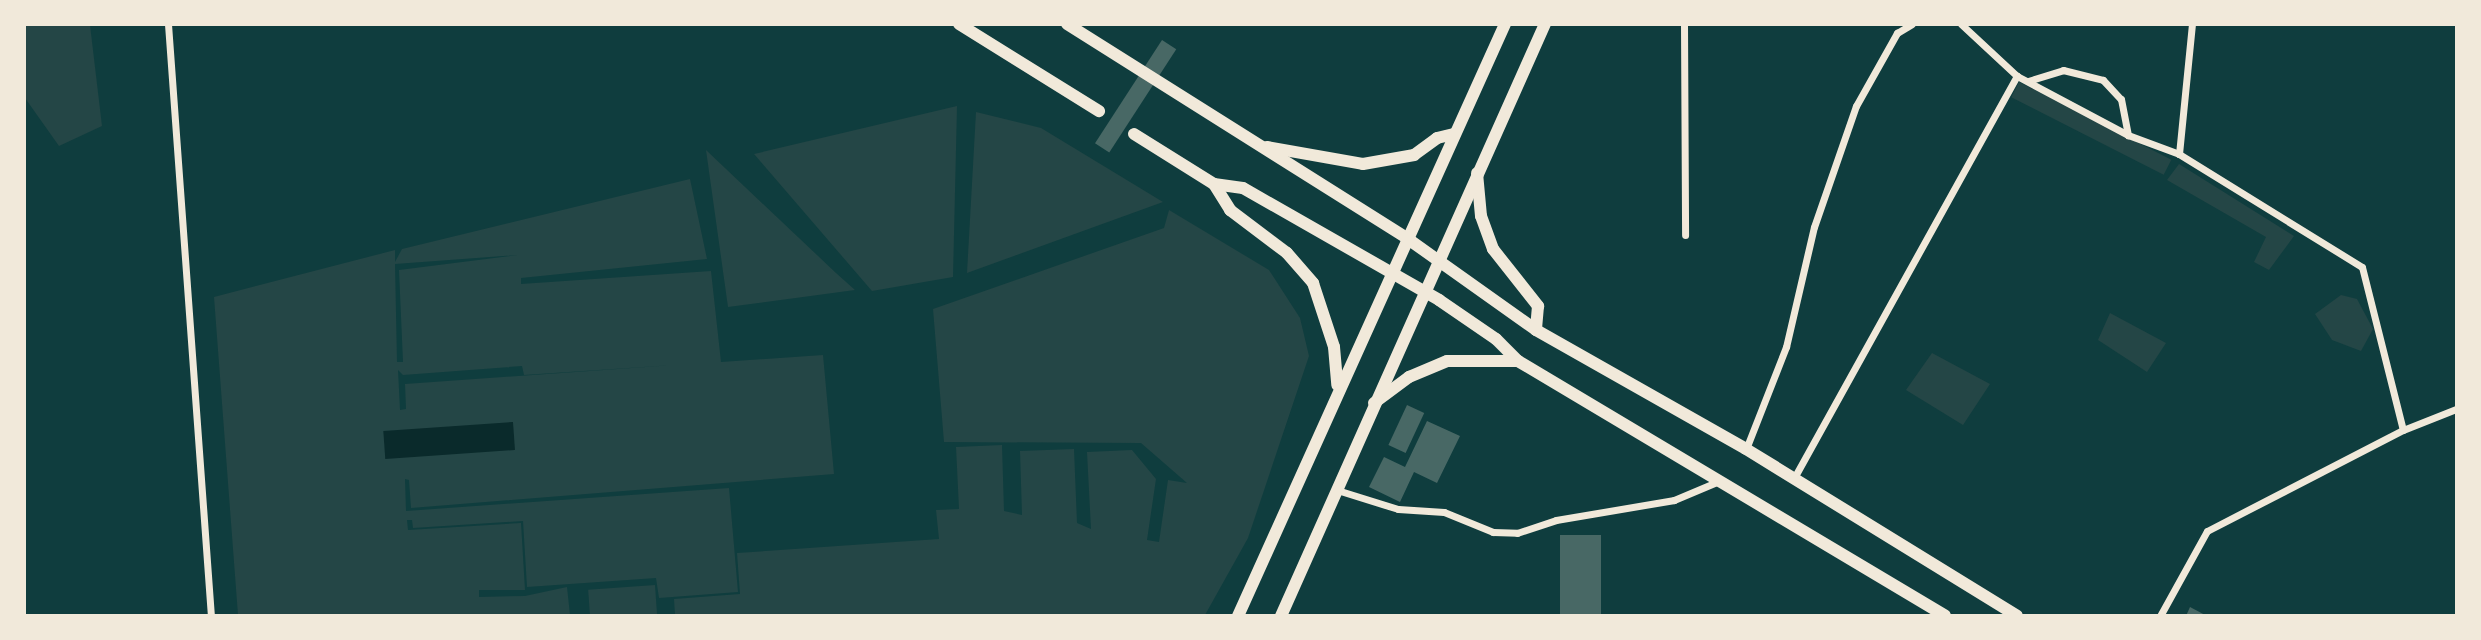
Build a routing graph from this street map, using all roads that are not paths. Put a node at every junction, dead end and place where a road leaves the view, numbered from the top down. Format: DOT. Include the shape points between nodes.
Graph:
graph roads {
  1 [pos="168,24"];
  2 [pos="959,24"];
  3 [pos="1067,24"];
  4 [pos="1505,24"];
  5 [pos="1545,24"];
  6 [pos="1684,24"];
  7 [pos="1912,24"];
  8 [pos="1961,24"];
  9 [pos="2192,24"];
  10 [pos="2017,76"];
  11 [pos="2028,81"];
  12 [pos="1099,110"];
  13 [pos="1134,134"];
  14 [pos="1455,134"];
  15 [pos="2129,135"];
  16 [pos="1260,146"];
  17 [pos="2179,154"];
  18 [pos="1476,171"];
  19 [pos="1214,184"];
  20 [pos="1685,235"];
  21 [pos="1408,239"];
  22 [pos="1437,260"];
  23 [pos="1391,274"];
  24 [pos="1423,291"];
  25 [pos="1536,330"];
  26 [pos="1518,361"];
  27 [pos="1337,388"];
  28 [pos="1374,403"];
  29 [pos="2456,409"];
  30 [pos="2403,430"];
  31 [pos="1746,449"];
  32 [pos="1794,478"];
  33 [pos="1721,480"];
  34 [pos="1336,490"];
  35 [pos="211,615"];
  36 [pos="1238,615"];
  37 [pos="1281,615"];
  38 [pos="1945,615"];
  39 [pos="2017,615"];
  40 [pos="2160,615"];
  1 -- 35 [label="street"];
  2 -- 12 [label="street"];
  3 -- 16 [label="street"];
  4 -- 14 [label="street"];
  5 -- 18 [label="street"];
  6 -- 20 [label="street"];
  7 -- 31 [label="street" via="1897,33 1856,106 1814,227 1786,347"];
  8 -- 10 [label="street"];
  9 -- 17 [label="street"];
  10 -- 11 [label="street"];
  10 -- 32 [label="street"];
  11 -- 15 [label="street"];
  11 -- 15 [label="street" via="2063,70 2103,80 2121,99"];
  13 -- 19 [label="street"];
  14 -- 16 [label="street" via="1437,138 1413,155 1363,164"];
  14 -- 21 [label="street"];
  15 -- 17 [label="street"];
  16 -- 21 [label="street"];
  17 -- 30 [label="street" via="2362,267"];
  18 -- 22 [label="street"];
  18 -- 25 [label="street" via="1481,216 1490,242 1513,280 1538,306"];
  19 -- 23 [label="street" via="1243,188"];
  19 -- 27 [label="street" via="1230,211 1287,253 1313,283 1334,346"];
  21 -- 22 [label="street"];
  21 -- 23 [label="street"];
  22 -- 24 [label="street"];
  22 -- 25 [label="street"];
  23 -- 24 [label="street"];
  23 -- 27 [label="street"];
  24 -- 26 [label="street" via="1496,340"];
  24 -- 28 [label="street"];
  25 -- 31 [label="street"];
  26 -- 28 [label="street" via="1447,361 1409,377"];
  26 -- 33 [label="street"];
  27 -- 36 [label="street"];
  28 -- 34 [label="street"];
  29 -- 30 [label="street"];
  30 -- 40 [label="street" via="2207,531"];
  31 -- 32 [label="street"];
  32 -- 39 [label="street"];
  33 -- 34 [label="street" via="1674,500 1556,520 1517,533 1493,532 1444,513 1398,509"];
  33 -- 38 [label="street"];
  34 -- 37 [label="street"];
}
